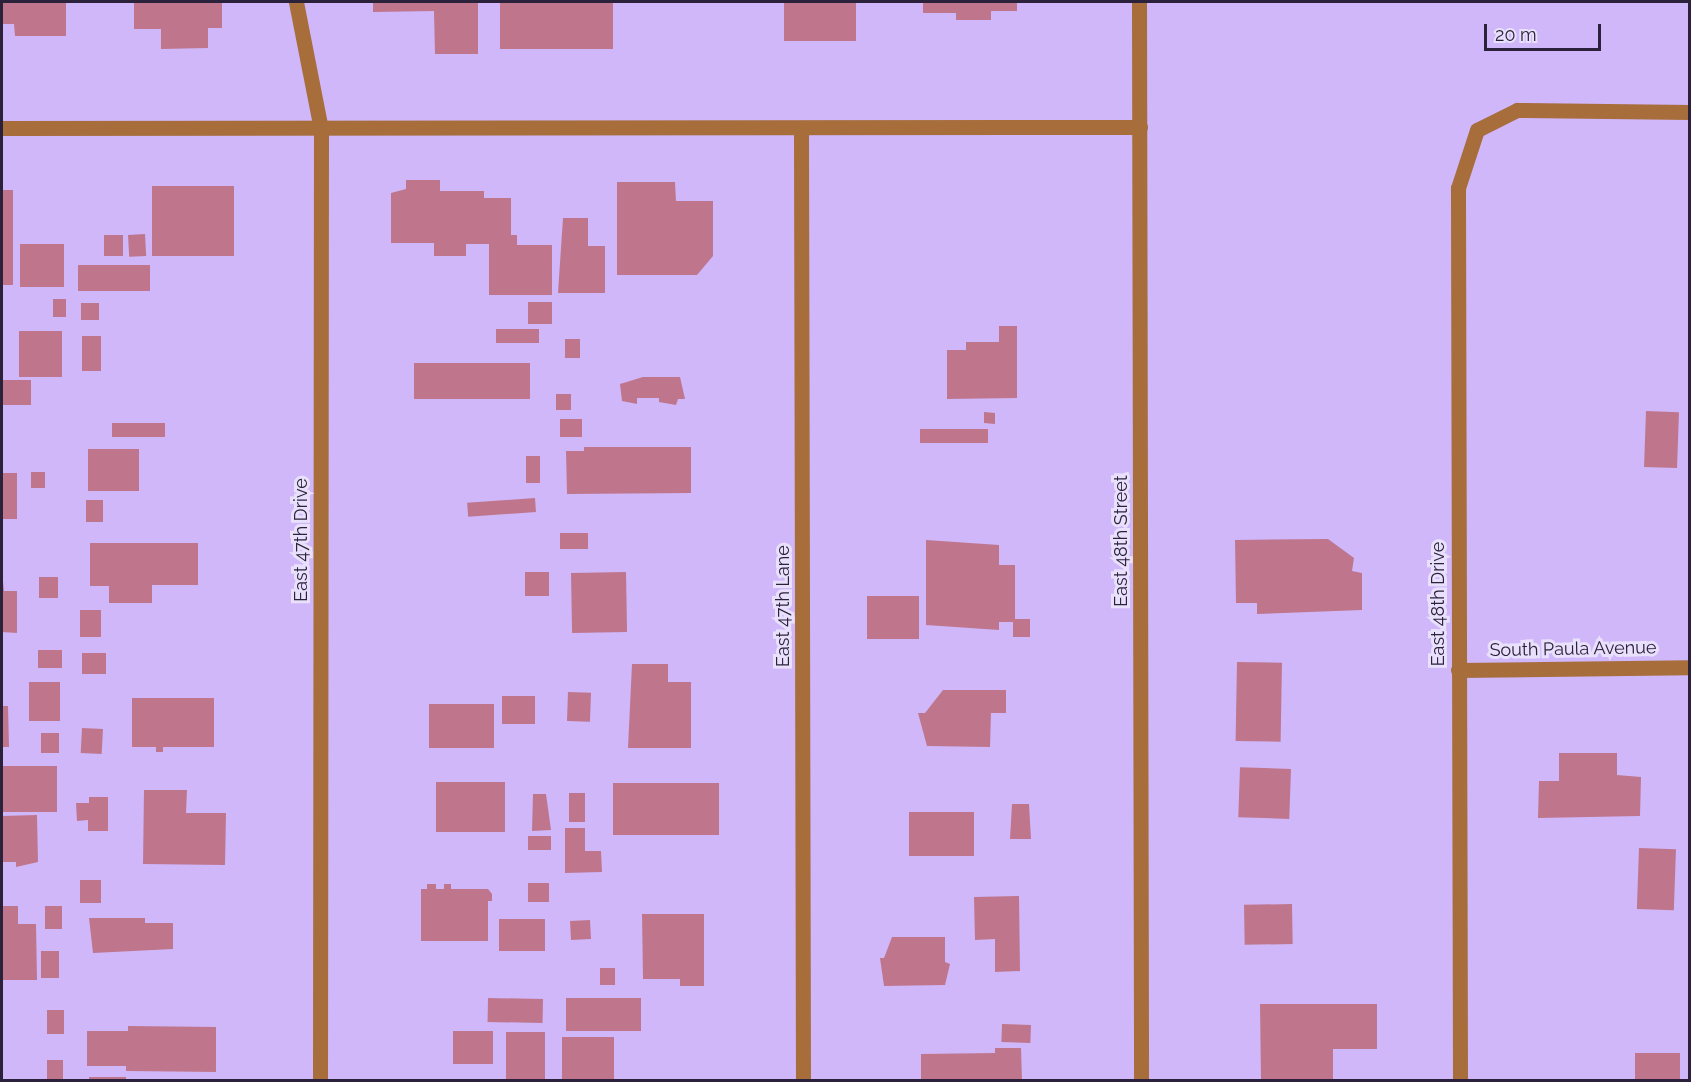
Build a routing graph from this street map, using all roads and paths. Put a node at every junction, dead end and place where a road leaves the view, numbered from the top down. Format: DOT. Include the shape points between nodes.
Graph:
graph roads {
  1 [pos="296,2"];
  2 [pos="1139,2"];
  3 [pos="1689,112"];
  4 [pos="1140,127"];
  5 [pos="2,128"];
  6 [pos="321,130"];
  7 [pos="801,130"];
  8 [pos="1689,667"];
  9 [pos="1458,670"];
  10 [pos="320,1080"];
  11 [pos="803,1080"];
  12 [pos="1141,1080"];
  13 [pos="1460,1080"];
  1 -- 6 [label="street, East 47th Drive"];
  2 -- 4 [label="street, East 48th Street"];
  3 -- 9 [label="street, East 48th Drive" via="1517,110 1477,130 1458,188"];
  4 -- 7 [label="street"];
  4 -- 12 [label="street, East 48th Street"];
  5 -- 6 [label="street"];
  6 -- 7 [label="street"];
  6 -- 10 [label="street, East 47th Drive"];
  7 -- 11 [label="street, East 47th Lane"];
  8 -- 9 [label="street, South Paula Avenue"];
  9 -- 13 [label="street, East 48th Drive"];
}
